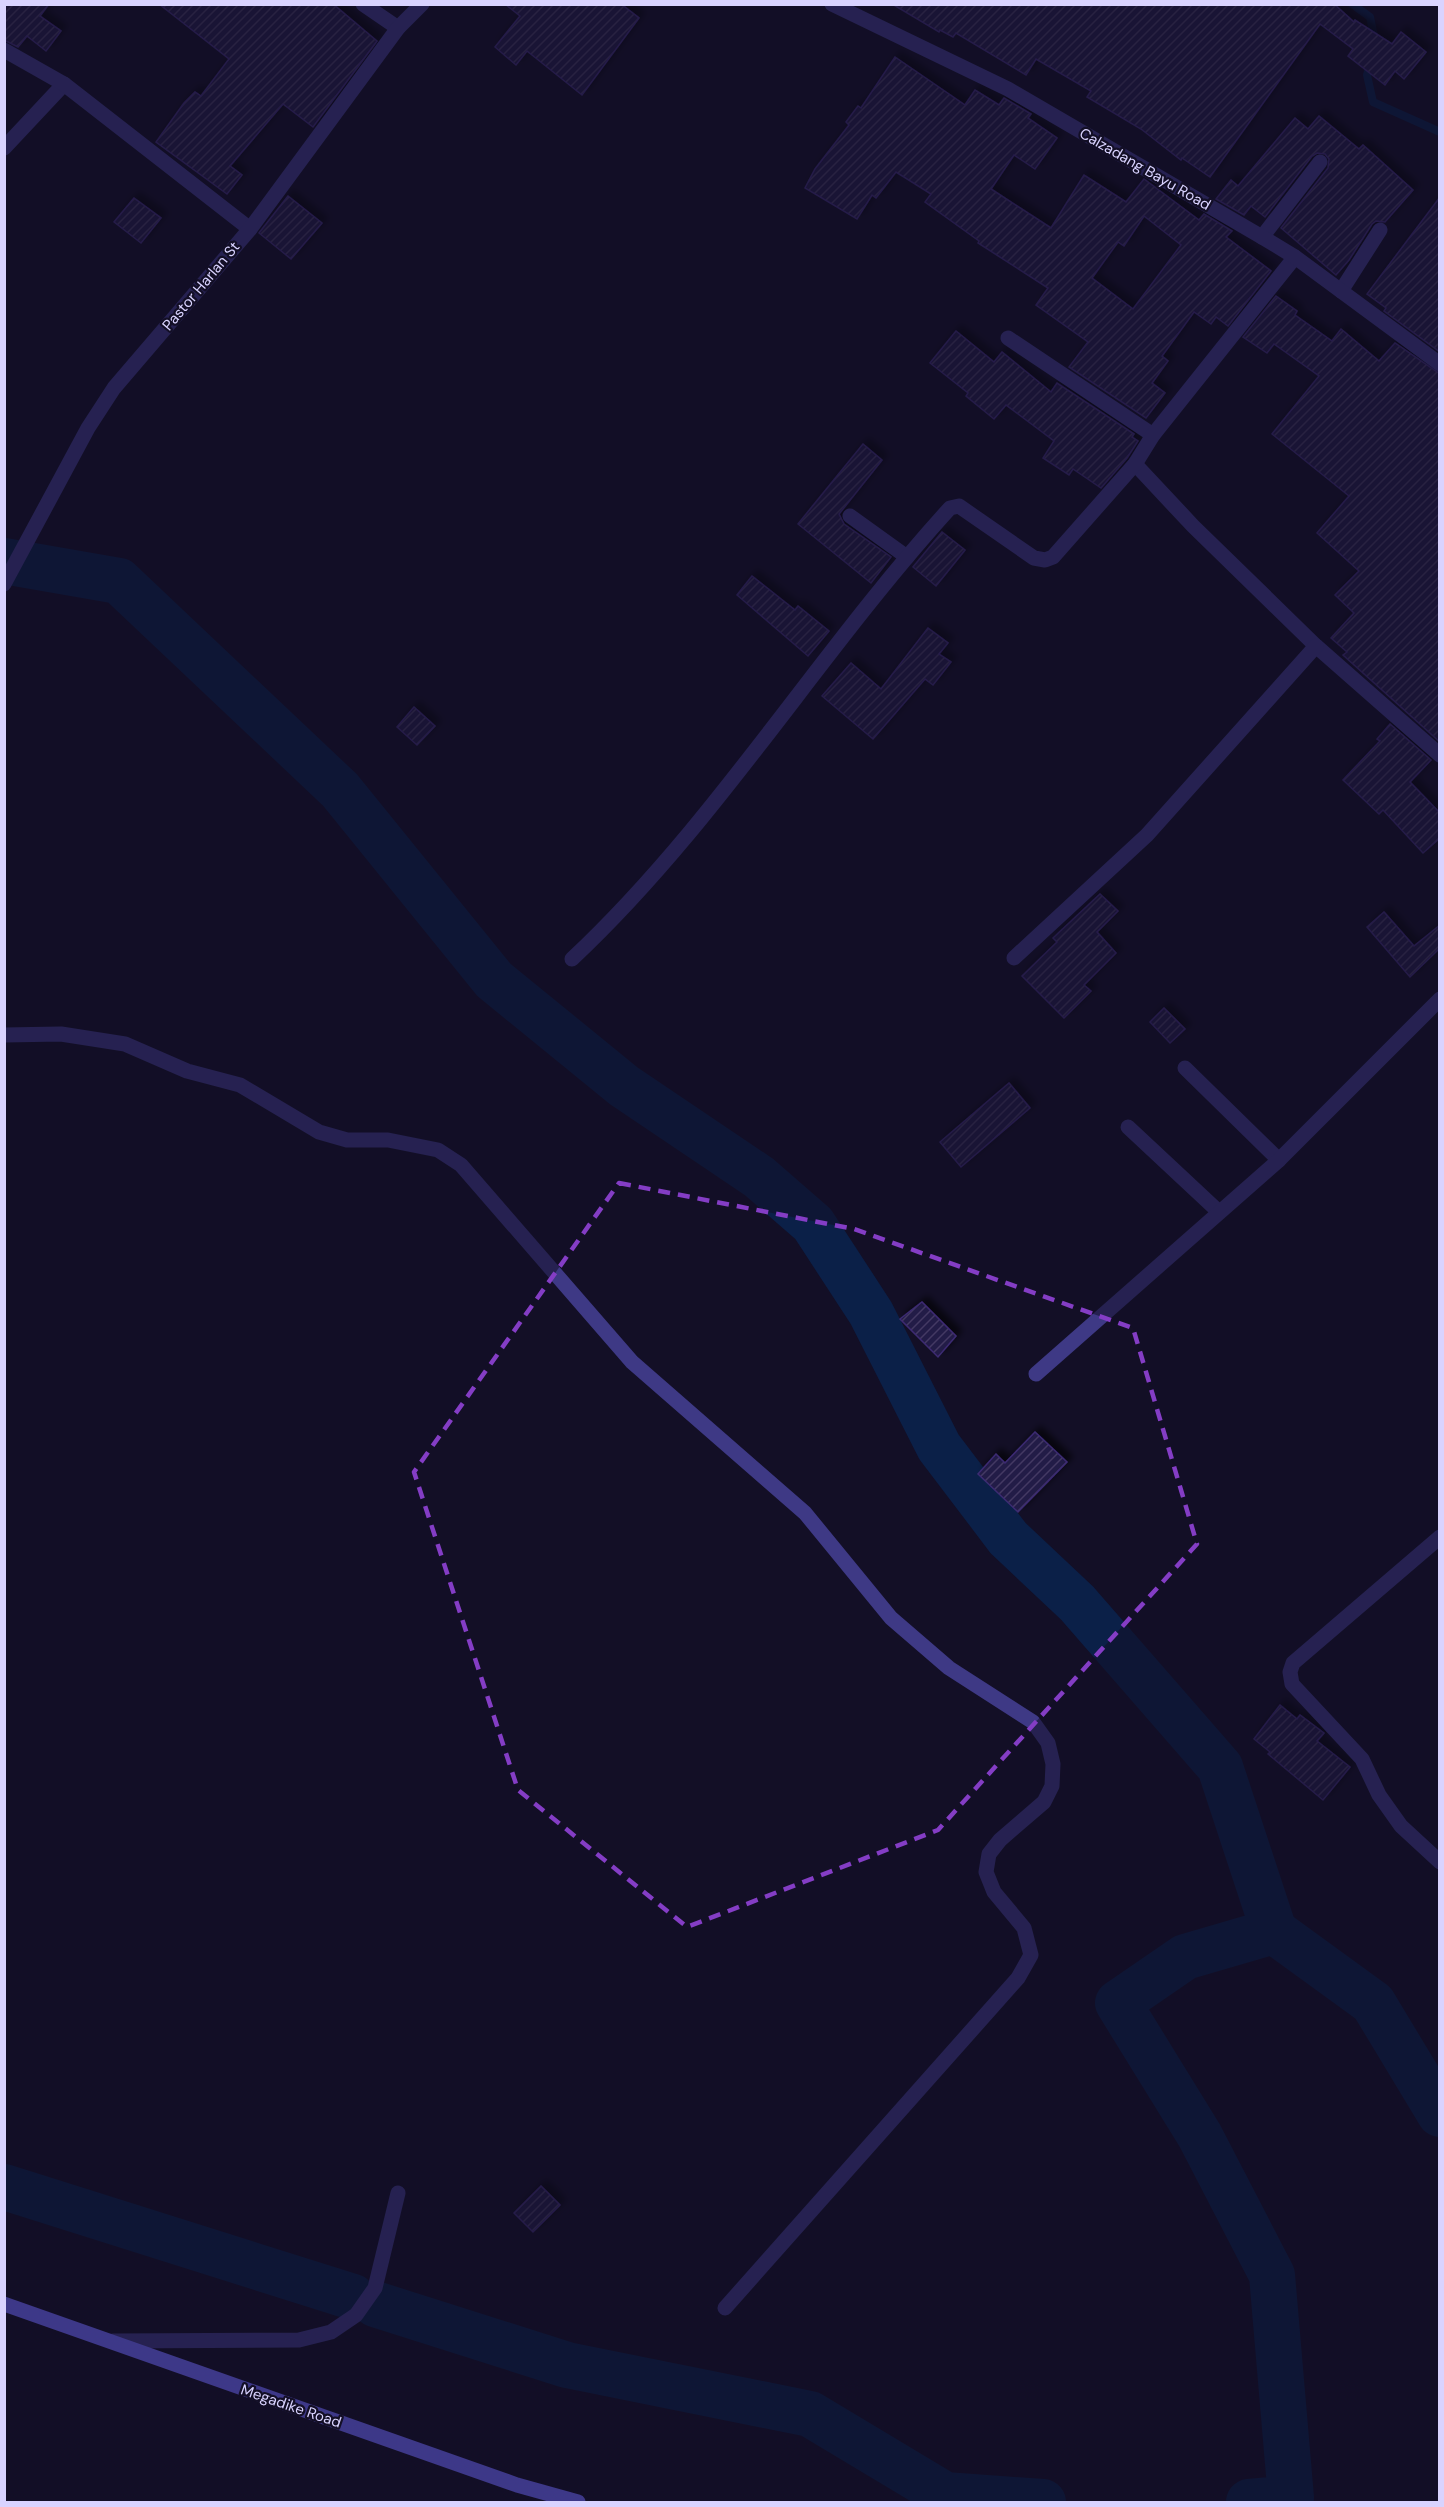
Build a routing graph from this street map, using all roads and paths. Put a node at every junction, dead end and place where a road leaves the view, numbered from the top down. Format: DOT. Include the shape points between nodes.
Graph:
graph roads {
  1 [pos="363,4"];
  2 [pos="422,4"];
  3 [pos="834,5"];
  4 [pos="398,28"];
  5 [pos="4,50"];
  6 [pos="64,84"];
  7 [pos="4,148"];
  8 [pos="1320,162"];
  9 [pos="250,229"];
  10 [pos="1380,230"];
  11 [pos="1262,237"];
  12 [pos="1295,257"];
  13 [pos="1341,291"];
  14 [pos="1008,338"];
  15 [pos="1440,364"];
  16 [pos="1153,435"];
  17 [pos="1135,464"];
  18 [pos="850,516"];
  19 [pos="907,557"];
  20 [pos="4,584"];
  21 [pos="1317,646"];
  22 [pos="1440,755"];
  23 [pos="1014,958"];
  24 [pos="572,959"];
  25 [pos="1440,999"];
  26 [pos="4,1035"];
  27 [pos="1185,1068"];
  28 [pos="1128,1126"];
  29 [pos="1279,1160"];
  30 [pos="1219,1212"];
  31 [pos="1036,1374"];
  32 [pos="1440,1537"];
  33 [pos="1440,1862"];
  34 [pos="398,2193"];
  35 [pos="4,2304"];
  36 [pos="725,2308"];
  37 [pos="107,2341"];
  38 [pos="578,2502"];
  1 -- 4 [label="street"];
  2 -- 4 [label="street, Pastor Harlan St"];
  3 -- 11 [label="street, Calzadang Bayu Road" via="1008,89"];
  4 -- 9 [label="street, Pastor Harlan St"];
  5 -- 6 [label="street"];
  6 -- 7 [label="street"];
  6 -- 9 [label="street"];
  8 -- 11 [label="street"];
  9 -- 20 [label="street, Pastor Harlan St" via="114,388 83,437"];
  10 -- 13 [label="street"];
  11 -- 12 [label="street, Calzadang Bayu Road"];
  12 -- 13 [label="street, Calzadang Bayu Road"];
  12 -- 16 [label="street"];
  13 -- 15 [label="street, Calzadang Bayu Road"];
  14 -- 16 [label="street"];
  16 -- 17 [label="street"];
  17 -- 19 [label="street" via="1053,557 1034,558 958,506 950,508"];
  17 -- 21 [label="street"];
  18 -- 19 [label="street"];
  19 -- 24 [label="street" via="697,822 613,920"];
  21 -- 22 [label="street"];
  21 -- 23 [label="street" via="1147,835"];
  25 -- 29 [label="street"];
  26 -- 36 [label="street" via="61,1034 125,1044 187,1071 240,1085 319,1132 347,1140 388,1140 438,1149 461,1165 632,1362 805,1513 891,1618 950,1668 1033,1722 1047,1743 1053,1764 1052,1786 1044,1802 999,1839 989,1854 986,1872 994,1892 1024,1928 1031,1955 1018,1978"];
  27 -- 29 [label="street"];
  28 -- 30 [label="street"];
  29 -- 30 [label="street"];
  30 -- 31 [label="street"];
  32 -- 33 [label="street" via="1293,1663 1290,1672 1293,1684 1362,1759 1379,1795 1401,1826"];
  34 -- 37 [label="street" via="375,2288 356,2315 331,2332 299,2340"];
  35 -- 37 [label="main road, Megadike Road"];
  37 -- 38 [label="main road, Megadike Road" via="517,2485"];
}
